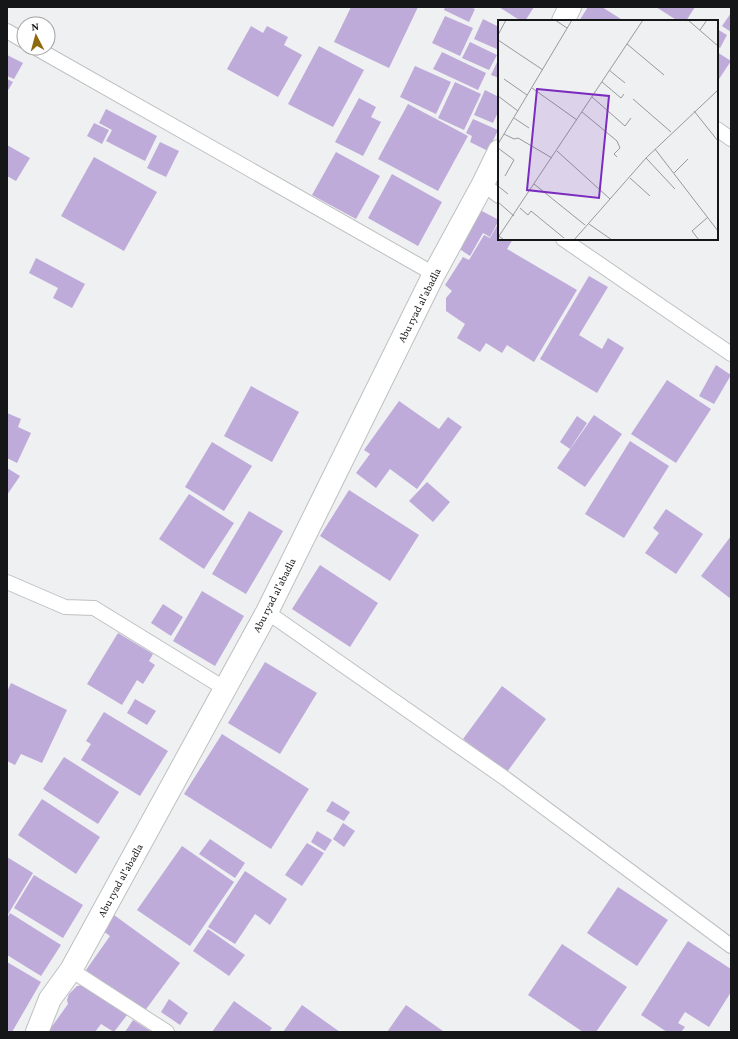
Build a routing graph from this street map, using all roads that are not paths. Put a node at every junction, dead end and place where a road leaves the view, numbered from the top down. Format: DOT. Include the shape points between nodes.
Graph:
graph roads {
  1 [pos="570,7"];
  2 [pos="564,20"];
  3 [pos="7,31"];
  4 [pos="16,36"];
  5 [pos="50,56"];
  6 [pos="718,130"];
  7 [pos="731,139"];
  8 [pos="498,156"];
  9 [pos="491,190"];
  10 [pos="564,240"];
  11 [pos="434,274"];
  12 [pos="731,354"];
  13 [pos="7,582"];
  14 [pos="267,612"];
  15 [pos="224,688"];
  16 [pos="731,946"];
  17 [pos="71,970"];
  18 [pos="37,1032"];
  19 [pos="167,1032"];
  1 -- 2 [label="street"];
  3 -- 4 [label="lane"];
  5 -- 11 [label="lane"];
  6 -- 7 [label="lane"];
  8 -- 9 [label="street, Abu ryad al'abadla"];
  9 -- 11 [label="street, Abu ryad al'abadla"];
  10 -- 12 [label="lane"];
  11 -- 14 [label="street, Abu ryad al'abadla"];
  13 -- 15 [label="lane" via="65,607 94,608"];
  14 -- 15 [label="street, Abu ryad al'abadla"];
  14 -- 16 [label="lane" via="506,779"];
  15 -- 17 [label="street, Abu ryad al'abadla"];
  17 -- 18 [label="street, Abu ryad al'abadla" via="50,999"];
  17 -- 19 [label="lane"];
}
